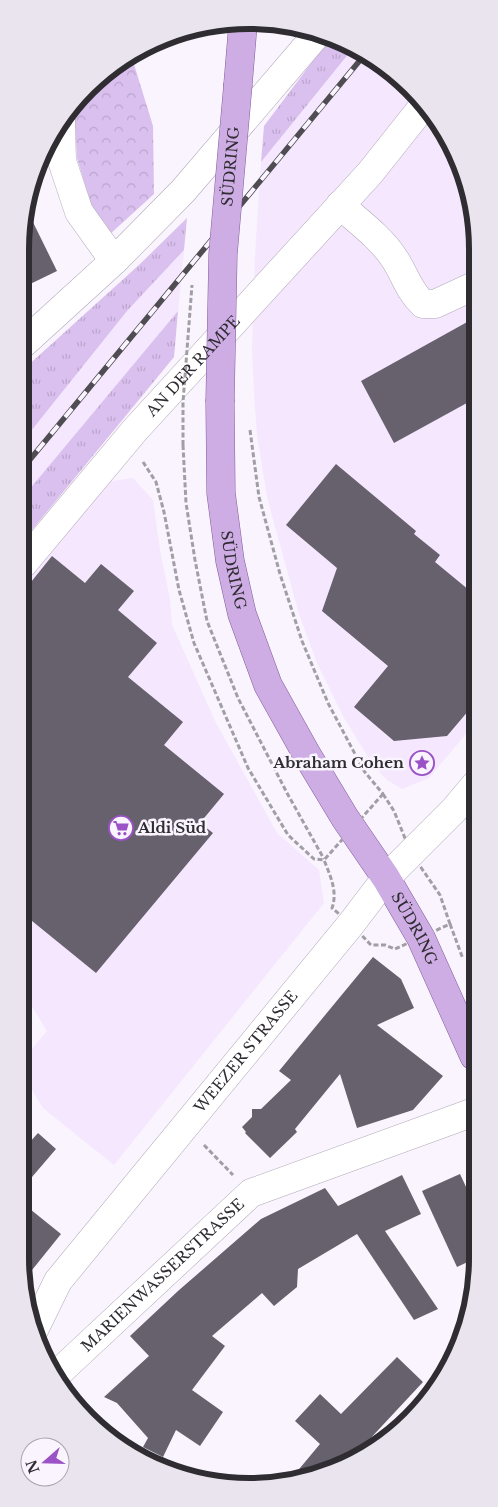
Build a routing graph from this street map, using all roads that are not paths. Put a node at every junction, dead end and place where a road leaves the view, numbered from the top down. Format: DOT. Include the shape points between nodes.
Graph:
graph roads {
  1 [pos="243,29"];
  2 [pos="314,38"];
  3 [pos="420,110"];
  4 [pos="61,134"];
  5 [pos="340,205"];
  6 [pos="114,262"];
  7 [pos="469,288"];
  8 [pos="29,338"];
  9 [pos="29,557"];
  10 [pos="469,792"];
  11 [pos="386,878"];
  12 [pos="469,1045"];
  13 [pos="469,1114"];
  14 [pos="38,1322"];
  15 [pos="61,1372"];
  1 -- 11 [label="main road, SÜDRING, bridge" via="223,254 221,493 230,561 242,614 268,685 345,818"];
  2 -- 6 [label="street" via="183,191"];
  3 -- 5 [label="street, AN DER RAMPE"];
  4 -- 6 [label="street" via="62,161 79,212"];
  5 -- 7 [label="street" via="384,245 413,295 422,304 436,304"];
  5 -- 9 [label="street, AN DER RAMPE" via="124,443"];
  6 -- 8 [label="street"];
  10 -- 11 [label="street, WEEZER STRASSE"];
  11 -- 12 [label="main road, SÜDRING" via="421,938"];
  11 -- 14 [label="street, WEEZER STRASSE" via="58,1281"];
  13 -- 15 [label="street, MARIENWASSERSTRASSE" via="251,1193"];
}
